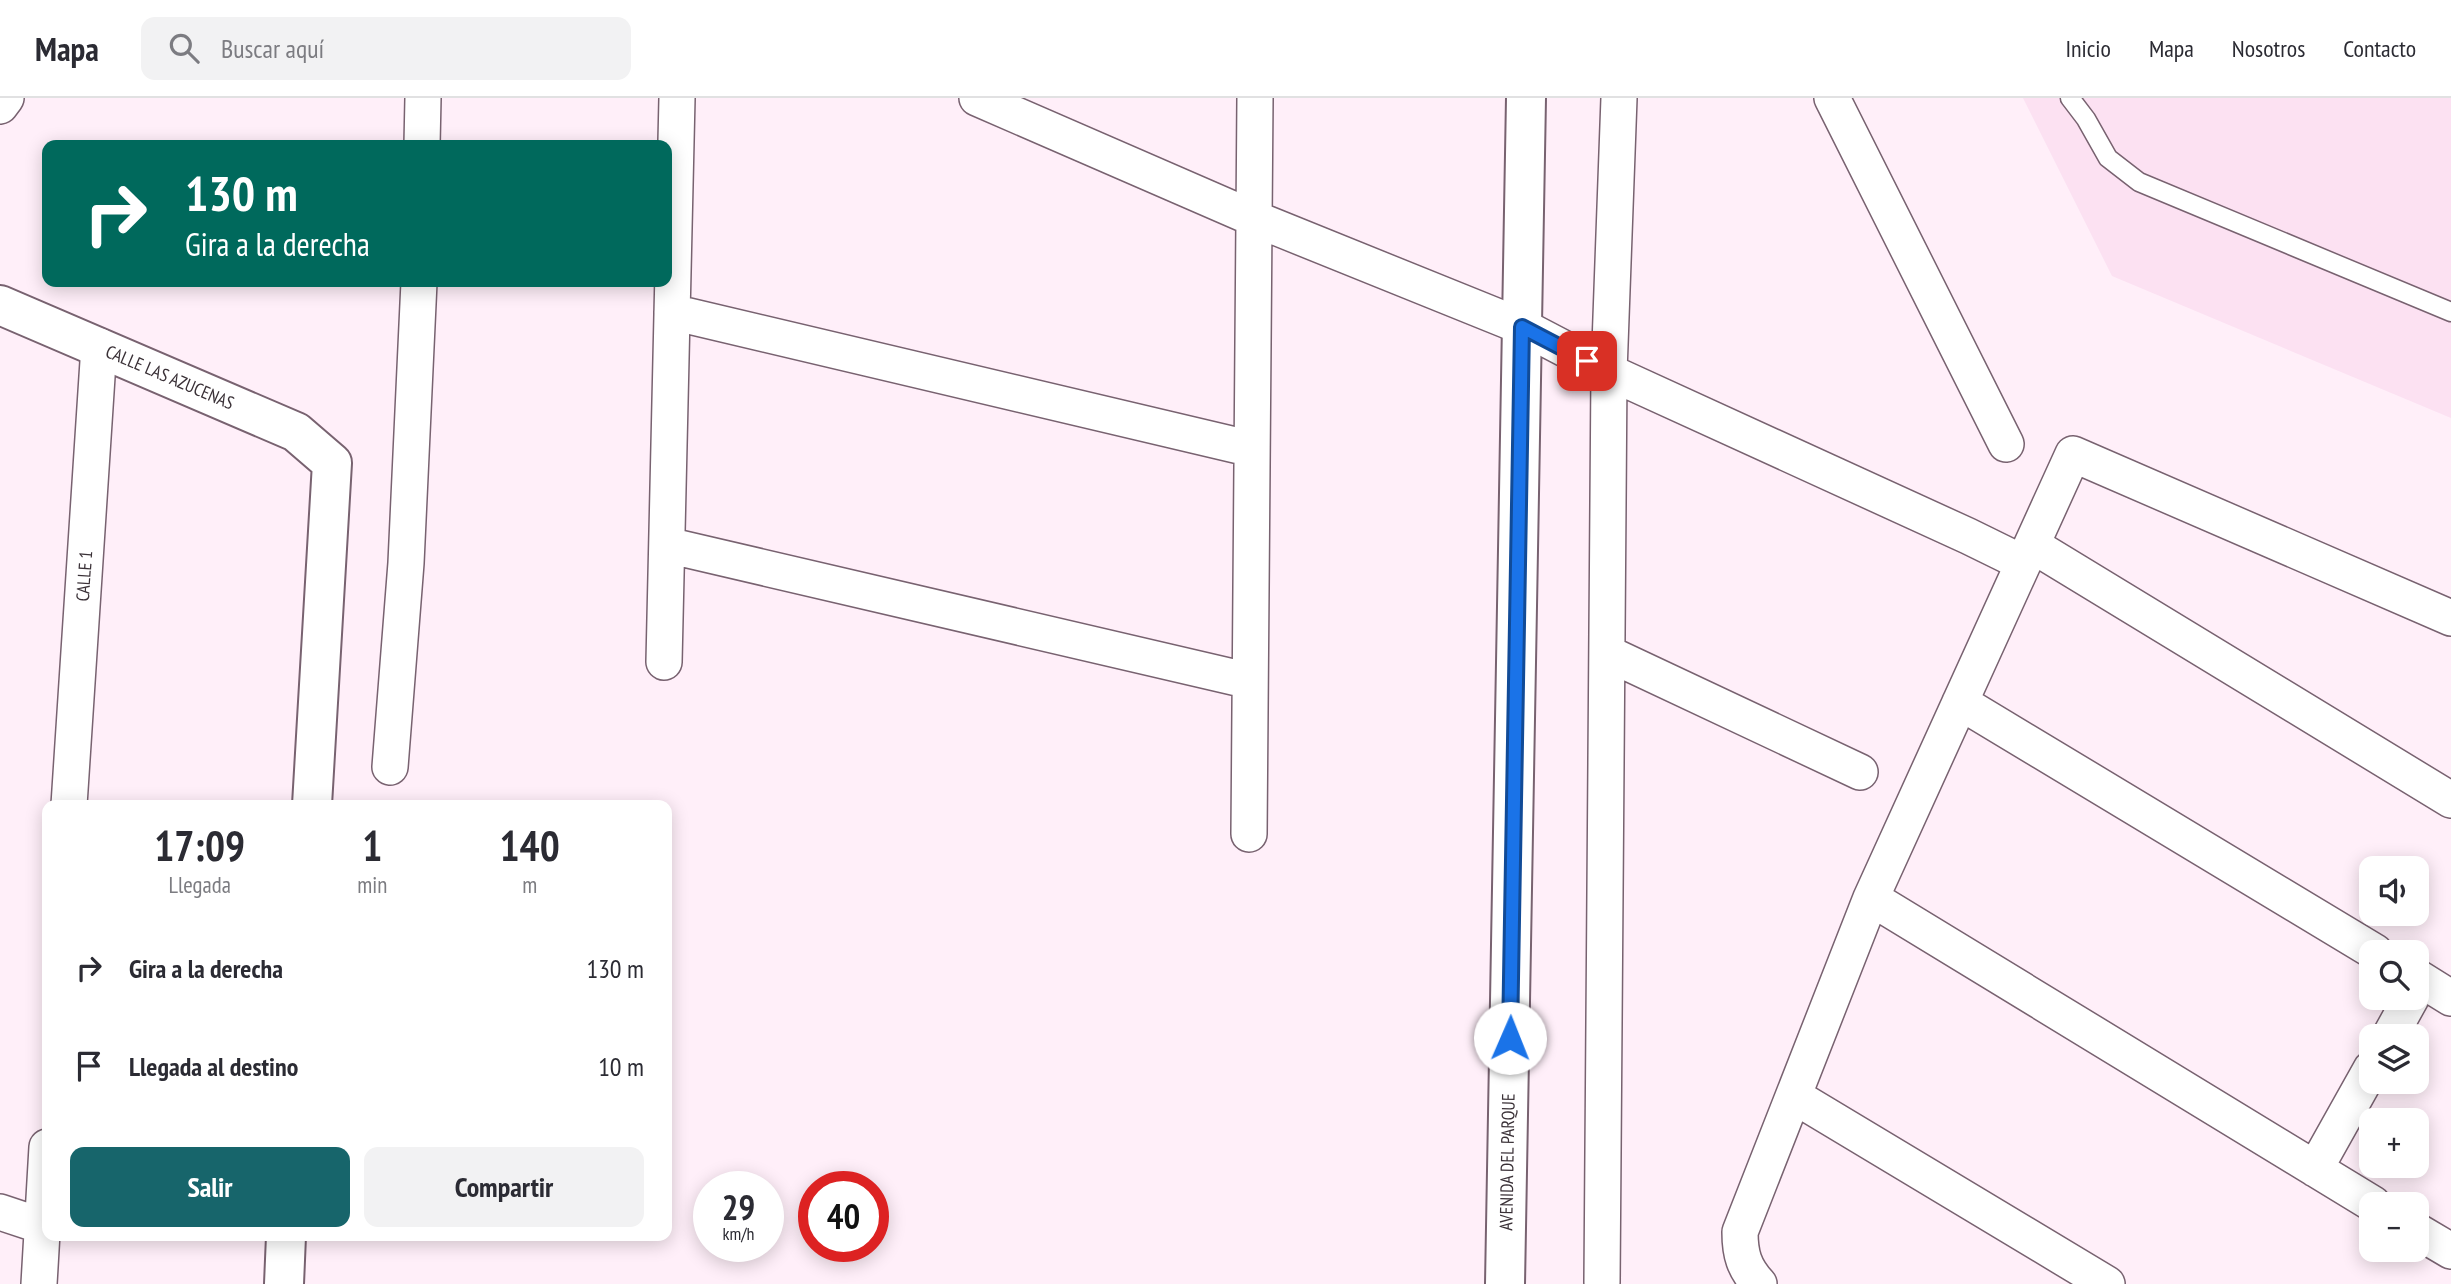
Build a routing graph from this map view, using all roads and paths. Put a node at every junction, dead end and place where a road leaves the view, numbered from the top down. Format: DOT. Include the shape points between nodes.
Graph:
graph roads {
  1 [pos="6,98"];
  2 [pos="423,98"];
  3 [pos="677,98"];
  4 [pos="977,98"];
  5 [pos="1255,98"];
  6 [pos="1526,98"];
  7 [pos="1619,98"];
  8 [pos="1832,98"];
  9 [pos="2070,98"];
  10 [pos="0,107"];
  11 [pos="422,140"];
  12 [pos="1253,218"];
  13 [pos="419,287"];
  14 [pos="0,305"];
  15 [pos="672,312"];
  16 [pos="2451,312"];
  17 [pos="1522,327"];
  18 [pos="99,346"];
  19 [pos="1609,373"];
  20 [pos="2006,444"];
  21 [pos="1252,449"];
  22 [pos="667,545"];
  23 [pos="2028,554"];
  24 [pos="2451,618"];
  25 [pos="1607,653"];
  26 [pos="664,662"];
  27 [pos="1250,681"];
  28 [pos="1960,702"];
  29 [pos="390,767"];
  30 [pos="1860,772"];
  31 [pos="69,800"];
  32 [pos="312,800"];
  33 [pos="2451,800"];
  34 [pos="1249,834"];
  35 [pos="1871,898"];
  36 [pos="2359,942"];
  37 [pos="2429,990"];
  38 [pos="2451,998"];
  39 [pos="2359,1090"];
  40 [pos="1794,1096"];
  41 [pos="2315,1169"];
  42 [pos="2359,1196"];
  43 [pos="0,1212"];
  44 [pos="42,1226"];
  45 [pos="2429,1238"];
  46 [pos="286,1241"];
  47 [pos="2451,1251"];
  48 [pos="1602,1282"];
  49 [pos="38,1284"];
  50 [pos="284,1284"];
  51 [pos="1505,1284"];
  52 [pos="1759,1284"];
  53 [pos="2107,1284"];
  1 -- 10 [label="street"];
  2 -- 11 [label="street"];
  3 -- 15 [label="street"];
  4 -- 12 [label="street"];
  5 -- 12 [label="street"];
  6 -- 17 [label="street, AVENIDA DEL PARQUE"];
  7 -- 19 [label="street"];
  8 -- 20 [label="street"];
  9 -- 16 [label="lane" via="2108,158 2139,182"];
  12 -- 17 [label="street"];
  12 -- 21 [label="street"];
  13 -- 29 [label="street" via="406,563"];
  14 -- 18 [label="street, CALLE LAS AZUCENAS"];
  15 -- 21 [label="street"];
  15 -- 22 [label="street"];
  17 -- 19 [label="street"];
  17 -- 51 [label="street, AVENIDA DEL PARQUE"];
  18 -- 31 [label="street, CALLE 1"];
  18 -- 32 [label="street, CALLE LAS AZUCENAS" via="296,432 332,463"];
  19 -- 23 [label="street" via="1968,536"];
  19 -- 25 [label="street"];
  21 -- 27 [label="street"];
  22 -- 26 [label="street"];
  22 -- 27 [label="street"];
  23 -- 24 [label="street" via="2073,454"];
  23 -- 28 [label="street"];
  23 -- 33 [label="street"];
  25 -- 30 [label="street"];
  25 -- 48 [label="street"];
  27 -- 34 [label="street"];
  28 -- 35 [label="street"];
  28 -- 36 [label="street"];
  35 -- 40 [label="street"];
  35 -- 41 [label="street"];
  37 -- 38 [label="street"];
  39 -- 41 [label="street"];
  40 -- 52 [label="street" via="1740,1232 1747,1271"];
  40 -- 53 [label="street"];
  41 -- 42 [label="street"];
  43 -- 44 [label="street"];
  44 -- 49 [label="street"];
  45 -- 47 [label="street"];
  46 -- 50 [label="street"];
}
